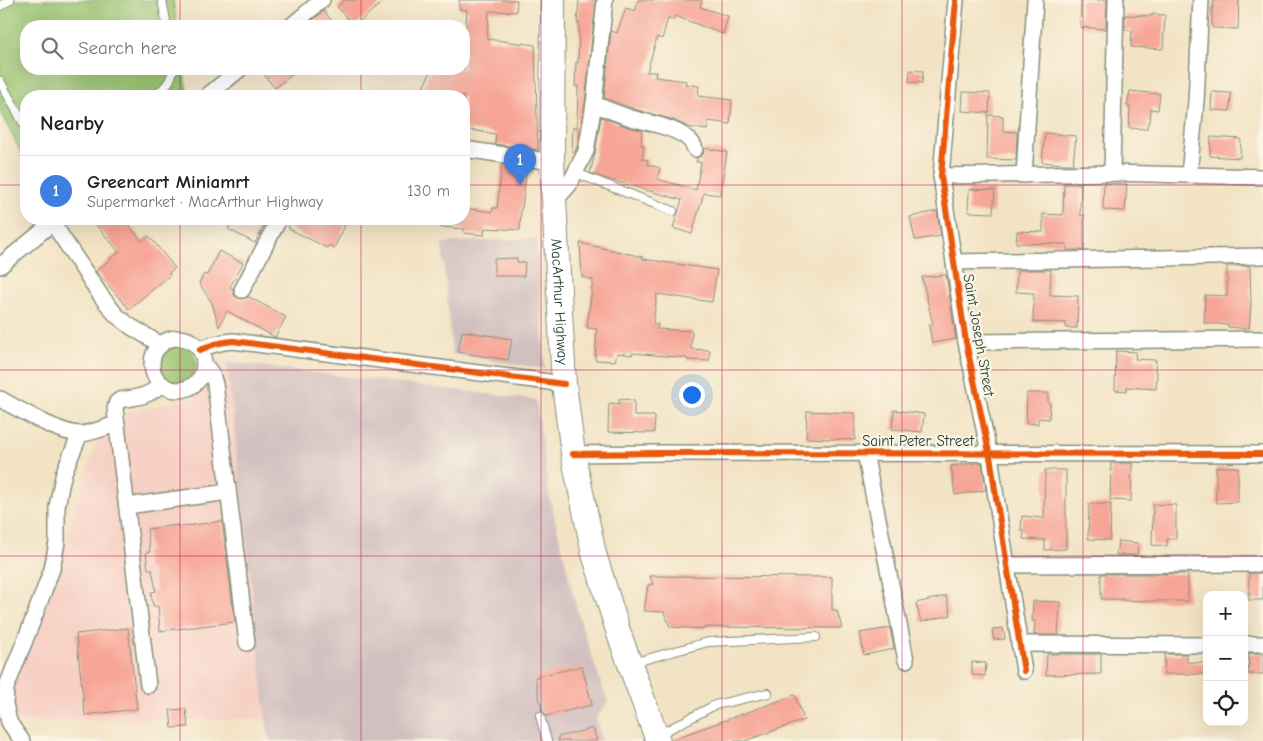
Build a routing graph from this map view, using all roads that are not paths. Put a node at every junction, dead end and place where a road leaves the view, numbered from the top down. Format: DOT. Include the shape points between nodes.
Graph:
graph roads {
  1 [pos="10,0"];
  2 [pos="162,0"];
  3 [pos="322,0"];
  4 [pos="553,0"];
  5 [pos="605,0"];
  6 [pos="956,0"];
  7 [pos="1035,0"];
  8 [pos="1116,0"];
  9 [pos="1201,0"];
  10 [pos="0,6"];
  11 [pos="165,20"];
  12 [pos="298,20"];
  13 [pos="172,75"];
  14 [pos="233,75"];
  15 [pos="0,81"];
  16 [pos="162,90"];
  17 [pos="214,90"];
  18 [pos="594,104"];
  19 [pos="20,117"];
  20 [pos="695,148"];
  21 [pos="470,150"];
  22 [pos="552,162"];
  23 [pos="576,173"];
  24 [pos="1112,173"];
  25 [pos="1024,175"];
  26 [pos="1189,175"];
  27 [pos="941,176"];
  28 [pos="1263,177"];
  29 [pos="554,202"];
  30 [pos="673,211"];
  31 [pos="50,225"];
  32 [pos="57,225"];
  33 [pos="276,225"];
  34 [pos="1263,256"];
  35 [pos="954,262"];
  36 [pos="0,266"];
  37 [pos="242,290"];
  38 [pos="1263,339"];
  39 [pos="966,342"];
  40 [pos="161,345"];
  41 [pos="200,350"];
  42 [pos="204,365"];
  43 [pos="162,384"];
  44 [pos="564,384"];
  45 [pos="0,399"];
  46 [pos="117,424"];
  47 [pos="80,434"];
  48 [pos="865,453"];
  49 [pos="573,454"];
  50 [pos="990,454"];
  51 [pos="1263,454"];
  52 [pos="228,492"];
  53 [pos="127,506"];
  54 [pos="1263,564"];
  55 [pos="1007,565"];
  56 [pos="816,637"];
  57 [pos="247,644"];
  58 [pos="1019,644"];
  59 [pos="1248,644"];
  60 [pos="1263,644"];
  61 [pos="1203,645"];
  62 [pos="906,660"];
  63 [pos="630,663"];
  64 [pos="1024,671"];
  65 [pos="148,685"];
  66 [pos="768,692"];
  67 [pos="540,716"];
  68 [pos="657,739"];
  69 [pos="22,741"];
  70 [pos="547,741"];
  1 -- 10 [label="lane"];
  2 -- 11 [label="lane"];
  3 -- 12 [label="street"];
  4 -- 22 [label="highway, MacArthur Highway"];
  5 -- 18 [label="street"];
  6 -- 27 [label="street, Saint Joseph Street"];
  7 -- 25 [label="street"];
  8 -- 24 [label="street"];
  9 -- 26 [label="street"];
  13 -- 16 [label="lane"];
  14 -- 17 [label="street"];
  15 -- 19 [label="lane"];
  18 -- 20 [label="street" via="671,129 691,140"];
  18 -- 23 [label="street" via="586,152"];
  21 -- 22 [label="street"];
  22 -- 29 [label="highway, MacArthur Highway"];
  23 -- 29 [label="street"];
  23 -- 30 [label="lane"];
  24 -- 25 [label="street"];
  24 -- 26 [label="street"];
  25 -- 27 [label="street"];
  26 -- 28 [label="street"];
  27 -- 35 [label="street, Saint Joseph Street"];
  29 -- 44 [label="highway, MacArthur Highway"];
  31 -- 36 [label="street"];
  32 -- 40 [label="street" via="116,315"];
  33 -- 37 [label="street"];
  34 -- 35 [label="street"];
  35 -- 39 [label="street, Saint Joseph Street"];
  38 -- 39 [label="street"];
  39 -- 50 [label="street, Saint Joseph Street"];
  40 -- 41 [label="street" via="168,340 186,339"];
  40 -- 43 [label="street" via="152,360 156,378"];
  41 -- 42 [label="street"];
  41 -- 44 [label="street" via="211,344 233,341"];
  42 -- 43 [label="street" via="198,380 192,385 177,390"];
  42 -- 52 [label="street" via="210,370 215,384"];
  43 -- 46 [label="street" via="146,396 117,402"];
  44 -- 49 [label="highway, MacArthur Highway"];
  45 -- 47 [label="street" via="55,427"];
  46 -- 47 [label="street"];
  46 -- 53 [label="street"];
  47 -- 69 [label="street" via="64,472 60,491 52,569 6,688 9,722"];
  48 -- 49 [label="street, Saint Peter Street"];
  48 -- 50 [label="street, Saint Peter Street"];
  48 -- 62 [label="street"];
  49 -- 63 [label="highway, MacArthur Highway" via="594,554"];
  50 -- 51 [label="street, Saint Peter Street"];
  50 -- 55 [label="street, Saint Joseph Street"];
  52 -- 53 [label="street"];
  52 -- 57 [label="street"];
  53 -- 65 [label="street"];
  54 -- 55 [label="street"];
  55 -- 58 [label="street, Saint Joseph Street"];
  56 -- 63 [label="lane" via="708,642"];
  58 -- 61 [label="street"];
  58 -- 64 [label="street, Saint Joseph Street"];
  59 -- 60 [label="street"];
  63 -- 68 [label="highway, MacArthur Highway"];
  66 -- 68 [label="lane" via="715,705"];
  67 -- 70 [label="lane"];
}
